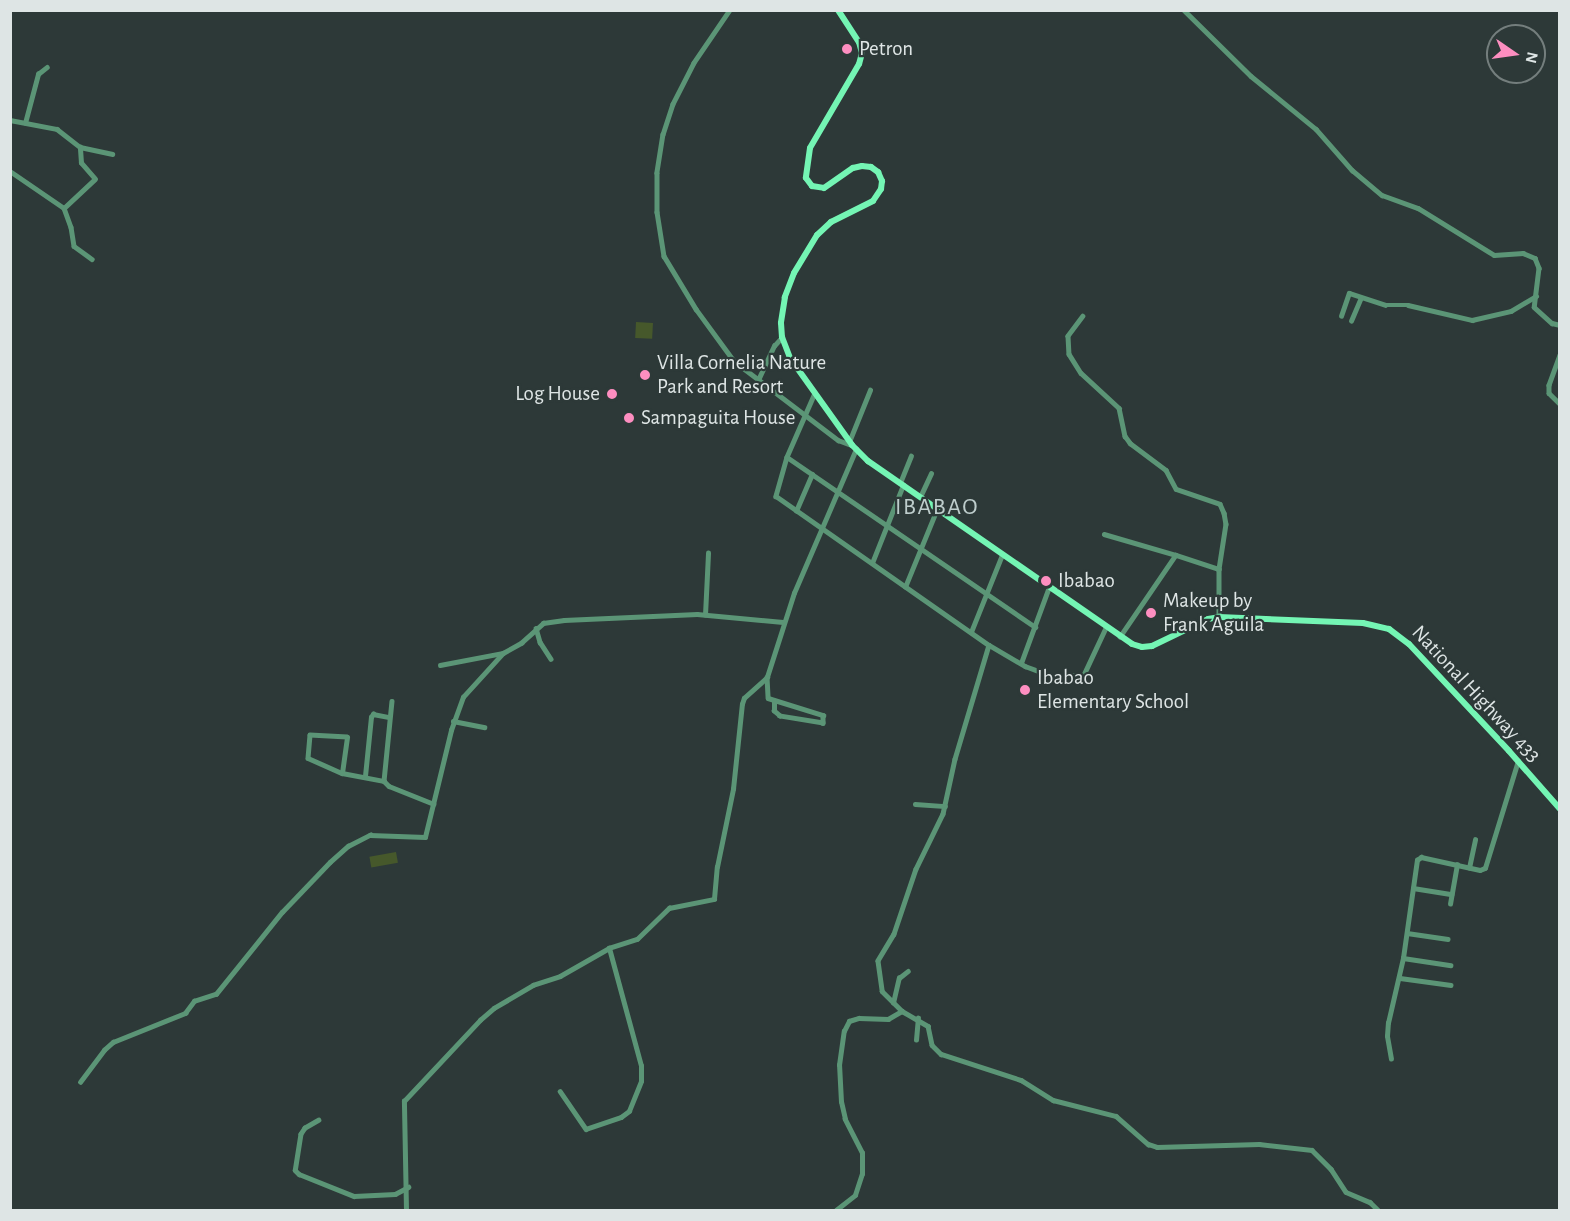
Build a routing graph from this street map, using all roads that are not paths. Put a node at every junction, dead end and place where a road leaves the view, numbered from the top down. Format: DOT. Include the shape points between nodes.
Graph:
graph roads {
  1 [pos="730,10"];
  2 [pos="838,10"];
  3 [pos="1184,10"];
  4 [pos="47,67"];
  5 [pos="10,120"];
  6 [pos="25,123"];
  7 [pos="80,147"];
  8 [pos="112,154"];
  9 [pos="10,171"];
  10 [pos="63,208"];
  11 [pos="92,259"];
  12 [pos="1536,296"];
  13 [pos="1361,298"];
  14 [pos="1083,316"];
  15 [pos="1341,316"];
  16 [pos="1351,321"];
  17 [pos="1560,325"];
  18 [pos="782,337"];
  19 [pos="1560,355"];
  20 [pos="758,380"];
  21 [pos="870,390"];
  22 [pos="815,393"];
  23 [pos="1560,404"];
  24 [pos="805,416"];
  25 [pos="852,445"];
  26 [pos="911,456"];
  27 [pos="787,457"];
  28 [pos="931,473"];
  29 [pos="812,474"];
  30 [pos="901,484"];
  31 [pos="837,491"];
  32 [pos="920,497"];
  33 [pos="938,510"];
  34 [pos="796,511"];
  35 [pos="886,524"];
  36 [pos="821,528"];
  37 [pos="1104,534"];
  38 [pos="921,548"];
  39 [pos="708,554"];
  40 [pos="1002,555"];
  41 [pos="1176,555"];
  42 [pos="872,563"];
  43 [pos="1220,569"];
  44 [pos="905,587"];
  45 [pos="1049,587"];
  46 [pos="985,594"];
  47 [pos="705,615"];
  48 [pos="1219,617"];
  49 [pos="783,622"];
  50 [pos="1035,627"];
  51 [pos="1106,627"];
  52 [pos="536,628"];
  53 [pos="971,632"];
  54 [pos="1120,637"];
  55 [pos="989,645"];
  56 [pos="503,653"];
  57 [pos="550,659"];
  58 [pos="1021,663"];
  59 [pos="440,665"];
  60 [pos="1039,670"];
  61 [pos="1071,675"];
  62 [pos="767,677"];
  63 [pos="392,701"];
  64 [pos="774,701"];
  65 [pos="389,717"];
  66 [pos="453,721"];
  67 [pos="484,727"];
  68 [pos="1518,761"];
  69 [pos="342,773"];
  70 [pos="365,776"];
  71 [pos="384,781"];
  72 [pos="434,804"];
  73 [pos="915,804"];
  74 [pos="945,806"];
  75 [pos="1560,809"];
  76 [pos="1475,840"];
  77 [pos="1457,865"];
  78 [pos="1469,868"];
  79 [pos="1413,888"];
  80 [pos="1452,894"];
  81 [pos="1450,904"];
  82 [pos="1407,933"];
  83 [pos="1448,939"];
  84 [pos="609,948"];
  85 [pos="1403,958"];
  86 [pos="1450,965"];
  87 [pos="908,971"];
  88 [pos="1400,978"];
  89 [pos="1451,985"];
  90 [pos="892,1003"];
  91 [pos="902,1011"];
  92 [pos="918,1018"];
  93 [pos="916,1040"];
  94 [pos="1391,1059"];
  95 [pos="80,1082"];
  96 [pos="560,1091"];
  97 [pos="319,1120"];
  98 [pos="408,1187"];
  99 [pos="406,1210"];
  100 [pos="836,1210"];
  101 [pos="1378,1210"];
  1 -- 20 [label="street" via="673,104 657,173 657,212 664,256 734,361"];
  2 -- 18 [label="main road, National Highway 433" via="862,53 810,148 806,178 812,186 824,188 853,168 871,167 878,172 881,189 873,201 831,222 812,242 785,297"];
  3 -- 12 [label="street" via="1251,76 1316,129 1352,170 1382,195 1418,208 1494,255 1523,253 1535,258 1539,268"];
  4 -- 6 [label="street" via="38,74"];
  5 -- 6 [label="street"];
  6 -- 7 [label="street" via="62,131"];
  7 -- 8 [label="street"];
  7 -- 10 [label="street" via="81,163 95,179"];
  9 -- 10 [label="street"];
  10 -- 11 [label="street" via="74,246"];
  12 -- 13 [label="street" via="1512,311 1472,320"];
  12 -- 17 [label="street" via="1534,307"];
  13 -- 15 [label="street" via="1347,294"];
  13 -- 16 [label="street"];
  14 -- 43 [label="street" via="1068,336 1069,354 1081,373 1119,408 1130,443 1167,470 1176,489 1220,504 1226,524"];
  18 -- 20 [label="street"];
  18 -- 22 [label="main road, National Highway 433" via="790,358"];
  19 -- 23 [label="street" via="1549,385 1549,393"];
  20 -- 24 [label="street"];
  21 -- 25 [label="street"];
  22 -- 24 [label="street"];
  22 -- 25 [label="main road, National Highway 433"];
  24 -- 25 [label="street" via="838,440"];
  24 -- 27 [label="street"];
  25 -- 30 [label="main road, National Highway 433"];
  25 -- 31 [label="street"];
  26 -- 30 [label="street"];
  27 -- 29 [label="street"];
  27 -- 34 [label="street" via="775,492"];
  28 -- 32 [label="street"];
  29 -- 31 [label="street"];
  29 -- 34 [label="street"];
  30 -- 32 [label="main road, National Highway 433"];
  30 -- 35 [label="street"];
  31 -- 35 [label="street"];
  31 -- 36 [label="street"];
  32 -- 33 [label="main road, National Highway 433"];
  33 -- 38 [label="street"];
  33 -- 40 [label="main road, National Highway 433"];
  34 -- 36 [label="street"];
  35 -- 38 [label="street"];
  35 -- 42 [label="street"];
  36 -- 42 [label="street"];
  36 -- 49 [label="street"];
  37 -- 41 [label="street"];
  38 -- 44 [label="street"];
  38 -- 46 [label="street"];
  39 -- 47 [label="street"];
  40 -- 45 [label="main road, National Highway 433"];
  40 -- 46 [label="street"];
  41 -- 43 [label="street"];
  41 -- 54 [label="street"];
  42 -- 44 [label="street"];
  43 -- 48 [label="street"];
  44 -- 53 [label="street"];
  45 -- 50 [label="street"];
  45 -- 51 [label="main road, National Highway 433"];
  46 -- 50 [label="street"];
  46 -- 53 [label="street"];
  47 -- 49 [label="street"];
  47 -- 52 [label="street" via="564,620"];
  48 -- 54 [label="main road, National Highway 433" via="1152,646 1142,647"];
  48 -- 68 [label="main road, National Highway 433" via="1363,623 1389,629 1409,644"];
  49 -- 62 [label="street"];
  50 -- 58 [label="street"];
  51 -- 54 [label="main road, National Highway 433"];
  51 -- 61 [label="street" via="1083,676"];
  52 -- 56 [label="street"];
  52 -- 57 [label="street"];
  53 -- 55 [label="street"];
  55 -- 58 [label="street"];
  55 -- 74 [label="street"];
  56 -- 59 [label="street"];
  56 -- 66 [label="street" via="463,697"];
  58 -- 60 [label="street"];
  62 -- 64 [label="street" via="768,698"];
  62 -- 84 [label="street" via="742,704 733,789 714,899 669,908 645,934"];
  63 -- 65 [label="street"];
  64 -- 64 [label="street" via="823,716 823,723 780,716 774,711"];
  65 -- 70 [label="street" via="371,717"];
  65 -- 71 [label="street"];
  66 -- 67 [label="street"];
  66 -- 72 [label="street"];
  68 -- 75 [label="main road, National Highway 433"];
  68 -- 78 [label="street" via="1485,868"];
  69 -- 69 [label="street" via="308,758 310,735 347,738"];
  69 -- 70 [label="street"];
  70 -- 71 [label="street"];
  71 -- 72 [label="street"];
  72 -- 95 [label="street" via="425,837 370,835 348,846 282,912 216,994 194,1001 185,1013 108,1045"];
  73 -- 74 [label="street"];
  74 -- 90 [label="street" via="916,868 894,934 878,961 880,986"];
  76 -- 78 [label="street"];
  77 -- 78 [label="street"];
  77 -- 79 [label="street" via="1419,858"];
  77 -- 80 [label="street"];
  79 -- 80 [label="street"];
  79 -- 82 [label="street"];
  80 -- 81 [label="street"];
  82 -- 83 [label="street"];
  82 -- 85 [label="street"];
  84 -- 96 [label="street" via="641,1066 641,1082 629,1111 586,1129"];
  84 -- 98 [label="street" via="494,1008 408,1095 404,1111"];
  85 -- 86 [label="street"];
  85 -- 88 [label="street"];
  87 -- 90 [label="street" via="899,978"];
  88 -- 89 [label="street"];
  88 -- 94 [label="street" via="1388,1029"];
  90 -- 91 [label="street"];
  91 -- 92 [label="street"];
  91 -- 100 [label="street" via="888,1019 849,1021 844,1031 839,1065 841,1102 862,1153 862,1174 855,1195"];
  92 -- 93 [label="street"];
  92 -- 101 [label="street" via="928,1026 932,1045 941,1054 1021,1080 1053,1100 1116,1116 1148,1144 1259,1144 1312,1150 1346,1192 1370,1202"];
  97 -- 98 [label="street" via="301,1134 295,1170 299,1174 354,1196 386,1196"];
  98 -- 99 [label="street"];
}
